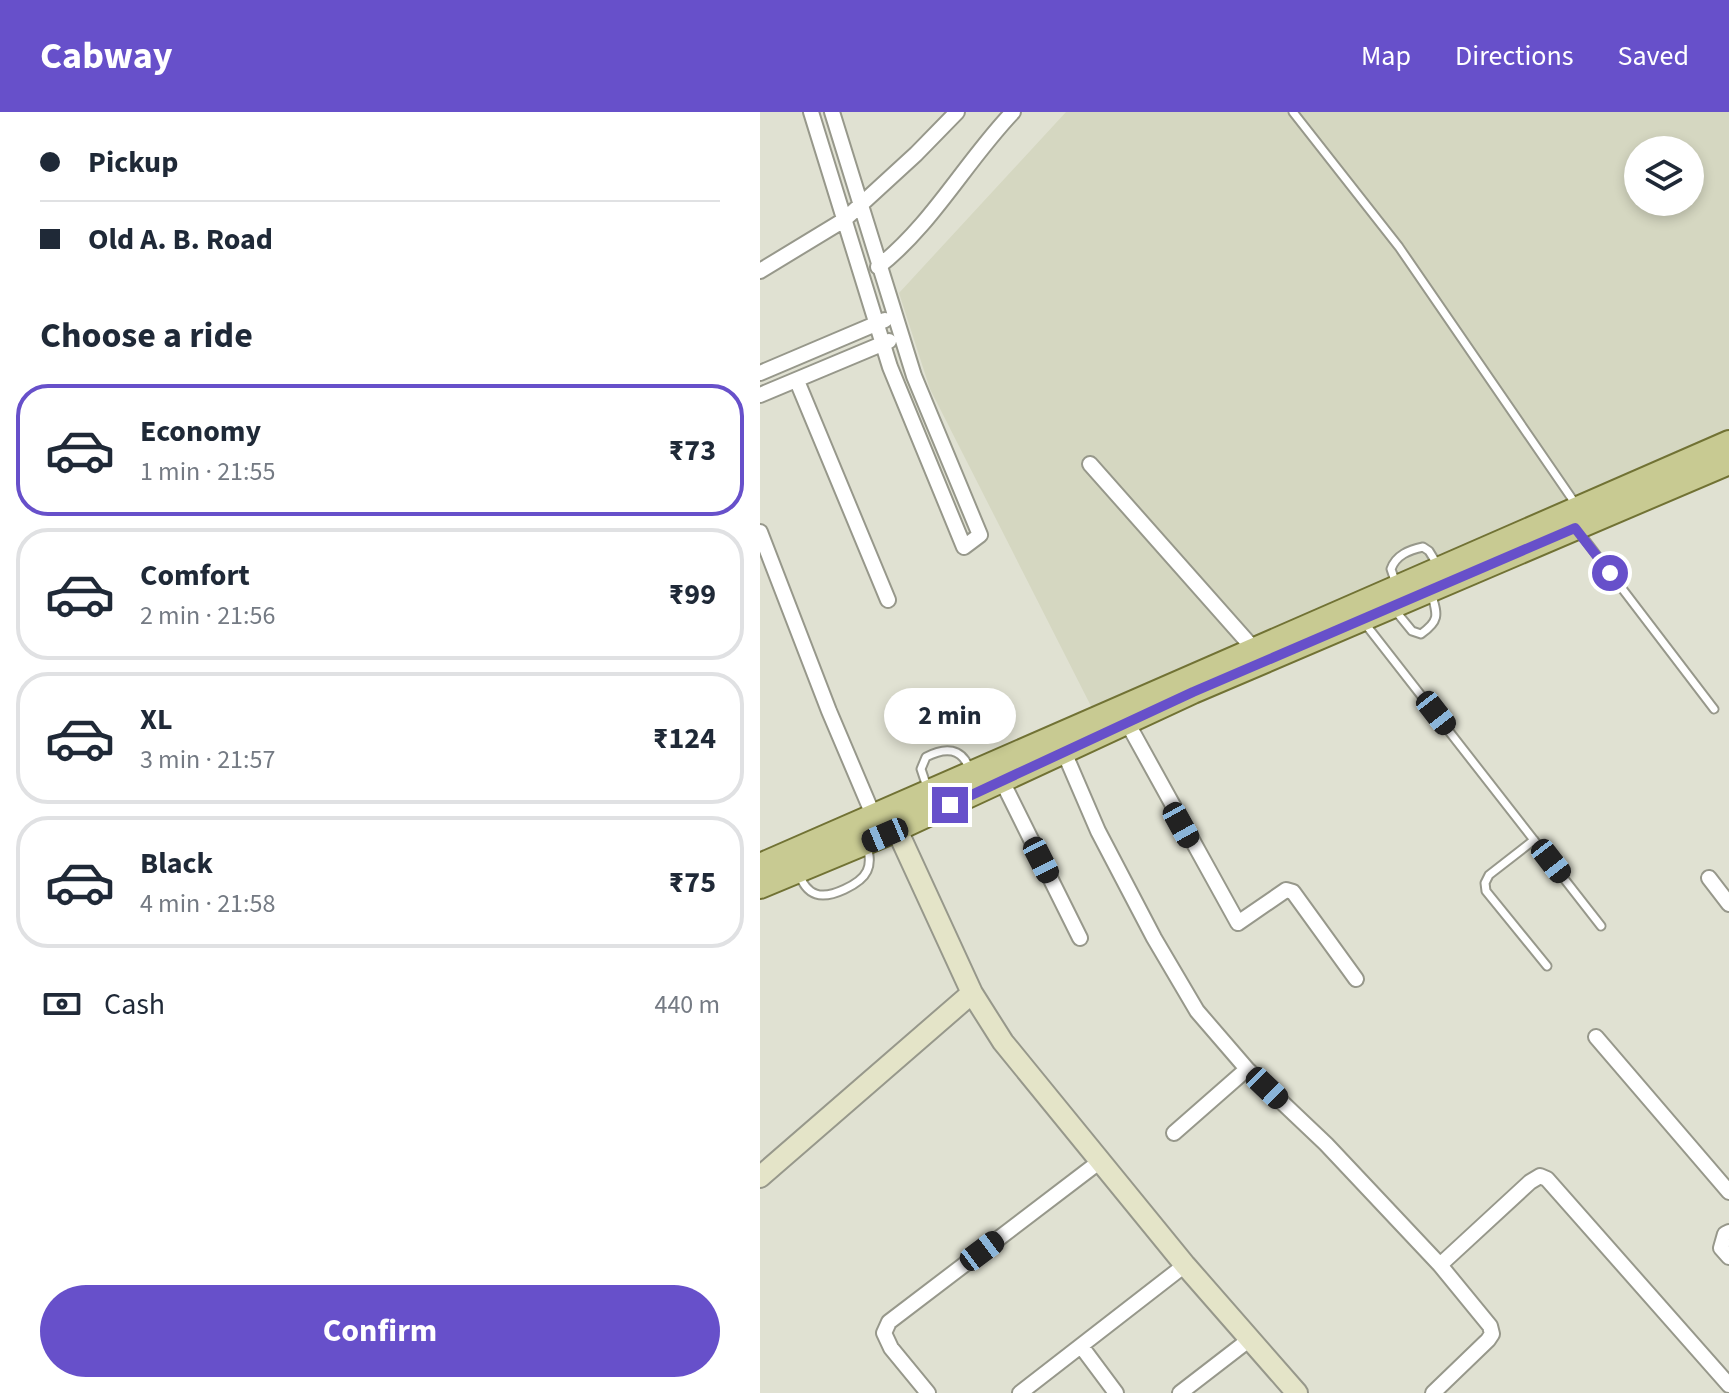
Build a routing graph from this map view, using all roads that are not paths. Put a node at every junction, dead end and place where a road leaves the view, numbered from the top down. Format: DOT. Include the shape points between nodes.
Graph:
graph roads {
  1 [pos="811,112"];
  2 [pos="832,112"];
  3 [pos="957,112"];
  4 [pos="1013,112"];
  5 [pos="1293,112"];
  6 [pos="861,206"];
  7 [pos="844,220"];
  8 [pos="878,267"];
  9 [pos="761,268"];
  10 [pos="894,316"];
  11 [pos="876,323"];
  12 [pos="901,337"];
  13 [pos="883,344"];
  14 [pos="760,373"];
  15 [pos="797,381"];
  16 [pos="760,395"];
  17 [pos="1729,442"];
  18 [pos="1729,463"];
  19 [pos="1090,464"];
  20 [pos="1576,518"];
  21 [pos="760,532"];
  22 [pos="1430,590"];
  23 [pos="1395,596"];
  24 [pos="888,600"];
  25 [pos="1362,619"];
  26 [pos="1253,648"];
  27 [pos="1714,709"];
  28 [pos="1128,724"];
  29 [pos="1064,752"];
  30 [pos="971,773"];
  31 [pos="1002,781"];
  32 [pos="929,792"];
  33 [pos="874,817"];
  34 [pos="897,830"];
  35 [pos="1534,840"];
  36 [pos="867,843"];
  37 [pos="760,865"];
  38 [pos="797,872"];
  39 [pos="1709,878"];
  40 [pos="760,887"];
  41 [pos="1729,904"];
  42 [pos="1601,926"];
  43 [pos="1080,938"];
  44 [pos="1547,966"];
  45 [pos="1356,979"];
  46 [pos="972,993"];
  47 [pos="1596,1037"];
  48 [pos="1247,1069"];
  49 [pos="1174,1133"];
  50 [pos="1099,1162"];
  51 [pos="760,1177"];
  52 [pos="1729,1192"];
  53 [pos="1729,1232"];
  54 [pos="1729,1257"];
  55 [pos="1185,1265"];
  56 [pos="1440,1265"];
  57 [pos="1250,1339"];
  58 [pos="1081,1346"];
  59 [pos="1729,1385"];
  60 [pos="928,1393"];
  61 [pos="1020,1393"];
  62 [pos="1116,1393"];
  63 [pos="1180,1393"];
  64 [pos="1297,1393"];
  65 [pos="1433,1393"];
  1 -- 7 [label="street"];
  2 -- 6 [label="street"];
  3 -- 6 [label="street"];
  4 -- 8 [label="street" via="901,249"];
  5 -- 20 [label="lane" via="1399,247"];
  6 -- 7 [label="street"];
  6 -- 8 [label="street"];
  7 -- 9 [label="street"];
  7 -- 11 [label="street"];
  8 -- 10 [label="street"];
  10 -- 11 [label="street"];
  10 -- 12 [label="street"];
  11 -- 13 [label="street"];
  11 -- 14 [label="street"];
  12 -- 13 [label="street"];
  12 -- 13 [label="street" via="980,535 964,547"];
  13 -- 15 [label="street"];
  15 -- 16 [label="street"];
  15 -- 24 [label="street"];
  17 -- 20 [label="main road"];
  18 -- 20 [label="main road"];
  19 -- 26 [label="street"];
  20 -- 22 [label="main road"];
  20 -- 23 [label="main road" via="1439,567"];
  20 -- 27 [label="lane"];
  21 -- 33 [label="street"];
  22 -- 23 [label="main road"];
  22 -- 23 [label="lane" via="1435,624 1421,634 1405,624"];
  23 -- 25 [label="main road"];
  23 -- 26 [label="main road"];
  25 -- 28 [label="main road"];
  25 -- 35 [label="lane"];
  26 -- 30 [label="main road"];
  28 -- 29 [label="main road"];
  28 -- 45 [label="street" via="1238,923 1286,890 1293,892"];
  29 -- 31 [label="main road"];
  29 -- 48 [label="street" via="1098,831 1182,988"];
  30 -- 32 [label="main road"];
  30 -- 32 [label="lane" via="957,751 937,751 922,764"];
  31 -- 34 [label="main road"];
  31 -- 43 [label="street"];
  32 -- 33 [label="main road"];
  33 -- 37 [label="main road"];
  34 -- 36 [label="main road"];
  34 -- 46 [label="street"];
  35 -- 42 [label="lane"];
  35 -- 44 [label="lane" via="1485,883"];
  36 -- 38 [label="main road"];
  36 -- 38 [label="lane" via="867,873 829,895 805,887"];
  38 -- 40 [label="main road"];
  39 -- 41 [label="street"];
  46 -- 50 [label="street" via="1003,1042"];
  46 -- 51 [label="street"];
  47 -- 52 [label="street"];
  48 -- 49 [label="street"];
  48 -- 56 [label="street"];
  50 -- 55 [label="street"];
  50 -- 60 [label="street" via="889,1322 884,1333 891,1348"];
  53 -- 54 [label="street" via="1721,1248"];
  55 -- 57 [label="street"];
  55 -- 58 [label="street"];
  56 -- 59 [label="street" via="1540,1176"];
  56 -- 65 [label="street" via="1483,1315 1492,1334"];
  57 -- 63 [label="street"];
  57 -- 64 [label="street"];
  58 -- 61 [label="street"];
  58 -- 62 [label="street"];
}
